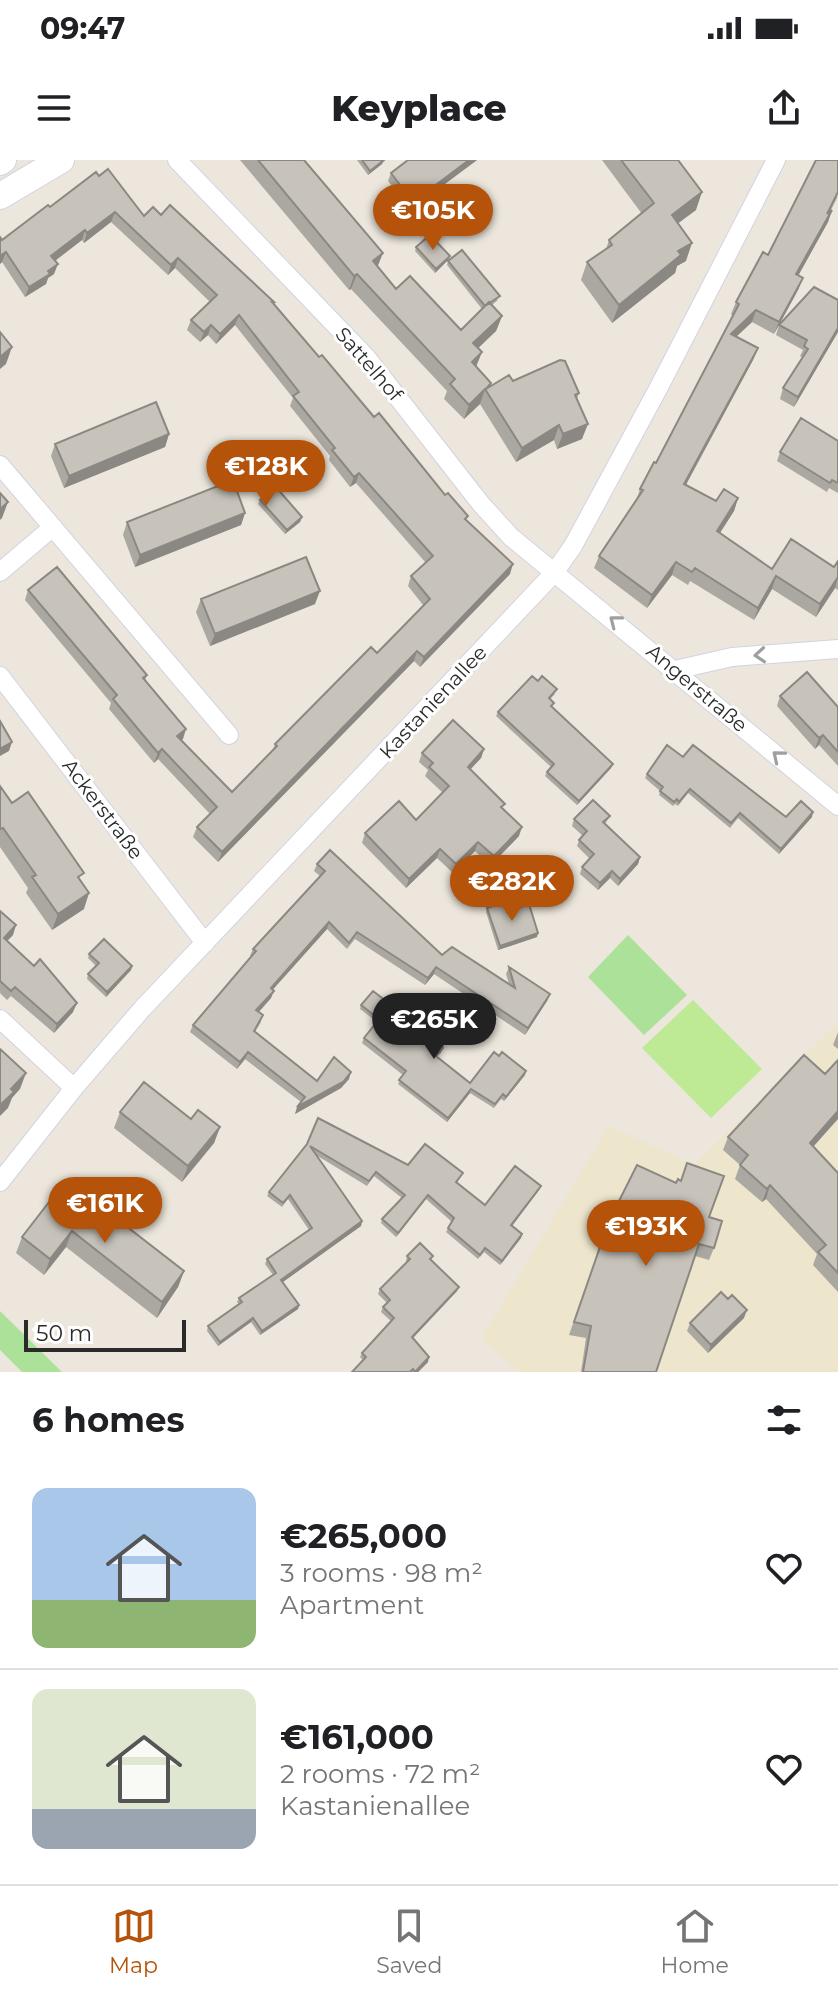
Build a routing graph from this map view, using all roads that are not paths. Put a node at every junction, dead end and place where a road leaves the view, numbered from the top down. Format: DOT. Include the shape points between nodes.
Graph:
graph roads {
  1 [pos="61,160"];
  2 [pos="177,160"];
  3 [pos="776,160"];
  4 [pos="0,196"];
  5 [pos="0,465"];
  6 [pos="53,527"];
  7 [pos="0,572"];
  8 [pos="554,573"];
  9 [pos="838,649"];
  10 [pos="675,670"];
  11 [pos="0,676"];
  12 [pos="229,735"];
  13 [pos="838,806"];
  14 [pos="205,943"];
  15 [pos="0,1019"];
  16 [pos="74,1088"];
  17 [pos="0,1182"];
  1 -- 4 [label="main road"];
  2 -- 8 [label="street, Sattelhof" via="367,358 511,537"];
  3 -- 8 [label="street, Kastanienallee" via="659,387"];
  5 -- 6 [label="street"];
  6 -- 7 [label="street"];
  6 -- 12 [label="street"];
  10 -- 8 [label="street, Angerstraße, one-way"];
  8 -- 14 [label="street, Kastanienallee"];
  9 -- 10 [label="street, one-way" via="732,657"];
  13 -- 10 [label="street, Angerstraße, one-way"];
  11 -- 14 [label="street, Ackerstraße"];
  14 -- 16 [label="street, Kastanienallee"];
  15 -- 16 [label="street"];
  16 -- 17 [label="street, Kastanienallee"];
}
